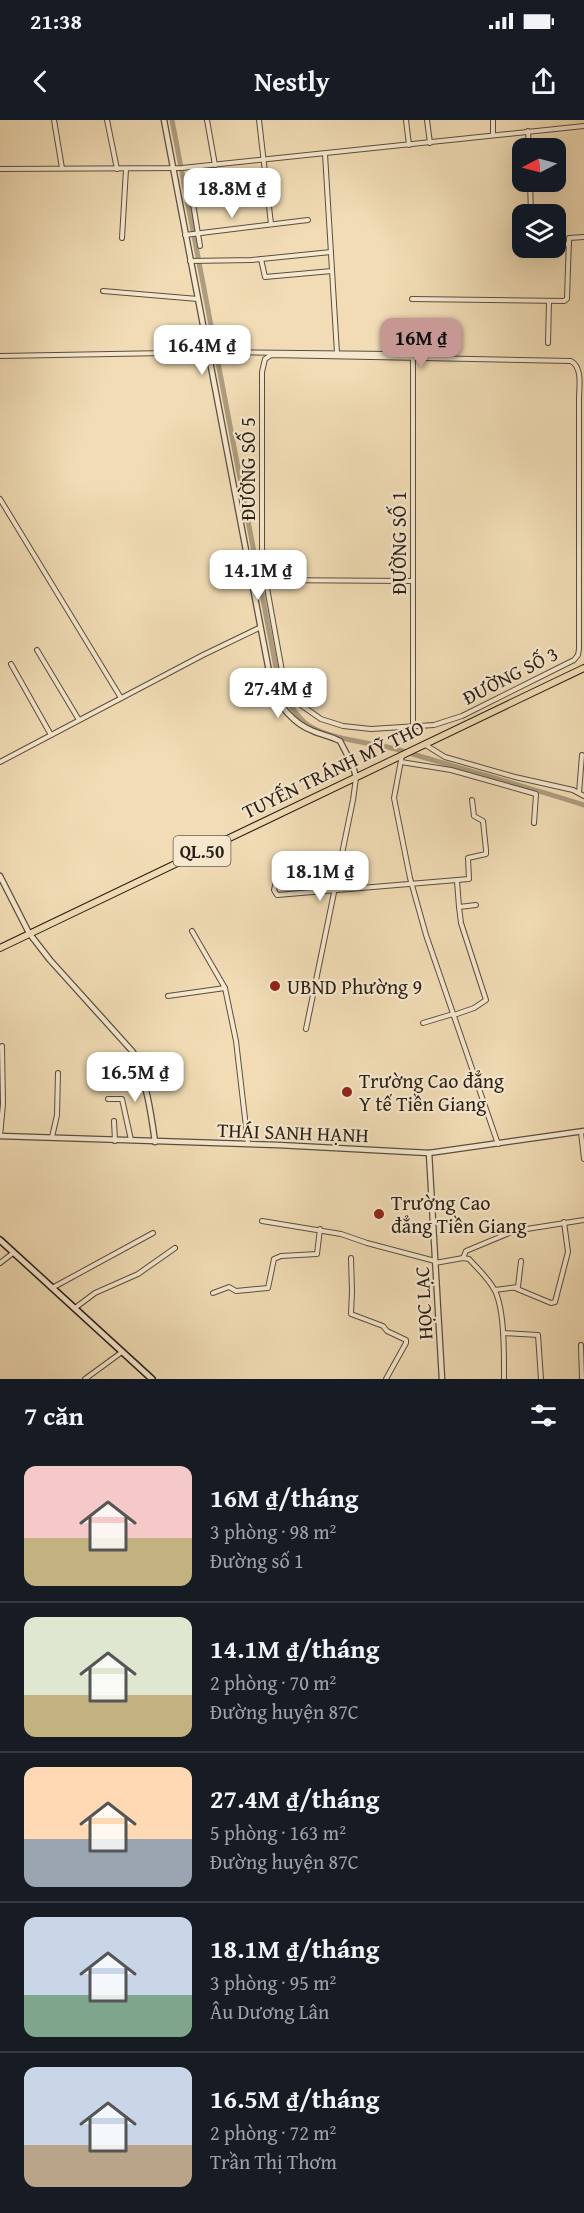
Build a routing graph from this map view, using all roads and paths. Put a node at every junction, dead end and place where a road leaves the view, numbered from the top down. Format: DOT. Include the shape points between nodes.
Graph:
graph roads {
  1 [pos="54,120"];
  2 [pos="107,120"];
  3 [pos="164,120"];
  4 [pos="207,120"];
  5 [pos="259,120"];
  6 [pos="406,120"];
  7 [pos="427,120"];
  8 [pos="493,120"];
  9 [pos="584,126"];
  10 [pos="528,131"];
  11 [pos="493,135"];
  12 [pos="528,138"];
  13 [pos="430,140"];
  14 [pos="409,145"];
  15 [pos="325,154"];
  16 [pos="264,158"];
  17 [pos="215,165"];
  18 [pos="62,168"];
  19 [pos="177,168"];
  20 [pos="0,169"];
  21 [pos="117,169"];
  22 [pos="126,169"];
  23 [pos="248,180"];
  24 [pos="308,220"];
  25 [pos="271,224"];
  26 [pos="196,233"];
  27 [pos="187,235"];
  28 [pos="584,237"];
  29 [pos="122,238"];
  30 [pos="568,244"];
  31 [pos="200,246"];
  32 [pos="331,252"];
  33 [pos="261,259"];
  34 [pos="193,261"];
  35 [pos="332,271"];
  36 [pos="102,291"];
  37 [pos="412,299"];
  38 [pos="198,300"];
  39 [pos="549,301"];
  40 [pos="548,343"];
  41 [pos="395,348"];
  42 [pos="213,352"];
  43 [pos="337,353"];
  44 [pos="0,356"];
  45 [pos="413,357"];
  46 [pos="582,400"];
  47 [pos="0,499"];
  48 [pos="578,578"];
  49 [pos="584,578"];
  50 [pos="266,580"];
  51 [pos="413,581"];
  52 [pos="259,628"];
  53 [pos="38,650"];
  54 [pos="11,664"];
  55 [pos="584,668"];
  56 [pos="551,672"];
  57 [pos="555,681"];
  58 [pos="121,698"];
  59 [pos="462,716"];
  60 [pos="79,720"];
  61 [pos="465,723"];
  62 [pos="413,728"];
  63 [pos="51,735"];
  64 [pos="423,744"];
  65 [pos="582,755"];
  66 [pos="402,757"];
  67 [pos="0,762"];
  68 [pos="356,777"];
  69 [pos="579,793"];
  70 [pos="584,796"];
  71 [pos="472,800"];
  72 [pos="534,823"];
  73 [pos="278,873"];
  74 [pos="0,876"];
  75 [pos="457,881"];
  76 [pos="412,885"];
  77 [pos="333,891"];
  78 [pos="476,905"];
  79 [pos="459,907"];
  80 [pos="192,931"];
  81 [pos="29,933"];
  82 [pos="0,948"];
  83 [pos="225,988"];
  84 [pos="168,996"];
  85 [pos="454,1014"];
  86 [pos="423,1023"];
  87 [pos="306,1029"];
  88 [pos="2,1046"];
  89 [pos="58,1073"];
  90 [pos="108,1099"];
  91 [pos="114,1121"];
  92 [pos="582,1131"];
  93 [pos="0,1136"];
  94 [pos="52,1137"];
  95 [pos="115,1141"];
  96 [pos="131,1141"];
  97 [pos="155,1142"];
  98 [pos="248,1144"];
  99 [pos="498,1144"];
  100 [pos="429,1153"];
  101 [pos="584,1159"];
  102 [pos="584,1220"];
  103 [pos="262,1221"];
  104 [pos="564,1222"];
  105 [pos="320,1229"];
  106 [pos="153,1233"];
  107 [pos="0,1240"];
  108 [pos="175,1248"];
  109 [pos="13,1252"];
  110 [pos="351,1258"];
  111 [pos="463,1258"];
  112 [pos="435,1262"];
  113 [pos="521,1262"];
  114 [pos="0,1263"];
  115 [pos="52,1288"];
  116 [pos="515,1288"];
  117 [pos="495,1290"];
  118 [pos="213,1293"];
  119 [pos="75,1308"];
  120 [pos="503,1333"];
  121 [pos="581,1346"];
  122 [pos="122,1352"];
  123 [pos="85,1379"];
  124 [pos="152,1379"];
  125 [pos="386,1379"];
  126 [pos="442,1379"];
  127 [pos="504,1379"];
  128 [pos="541,1379"];
  129 [pos="582,1379"];
  1 -- 18 [label="street"];
  2 -- 21 [label="street"];
  3 -- 19 [label="street"];
  4 -- 17 [label="street"];
  5 -- 16 [label="street"];
  6 -- 14 [label="street"];
  7 -- 13 [label="street"];
  8 -- 11 [label="street"];
  9 -- 10 [label="street"];
  10 -- 11 [label="street"];
  10 -- 12 [label="street"];
  11 -- 13 [label="street"];
  13 -- 14 [label="street"];
  14 -- 15 [label="street"];
  15 -- 16 [label="street"];
  15 -- 32 [label="street"];
  16 -- 17 [label="street"];
  16 -- 25 [label="street"];
  17 -- 19 [label="street"];
  18 -- 20 [label="street"];
  18 -- 21 [label="street"];
  19 -- 22 [label="street"];
  19 -- 27 [label="street"];
  21 -- 22 [label="street"];
  22 -- 29 [label="street"];
  23 -- 26 [label="street" via="190,185"];
  24 -- 25 [label="street"];
  25 -- 26 [label="street"];
  26 -- 27 [label="street"];
  26 -- 31 [label="street"];
  27 -- 34 [label="street"];
  28 -- 30 [label="street" via="571,237"];
  30 -- 39 [label="street" via="567,299"];
  32 -- 33 [label="street"];
  32 -- 35 [label="street"];
  33 -- 34 [label="street"];
  33 -- 35 [label="street" via="265,277"];
  34 -- 38 [label="street"];
  35 -- 43 [label="street"];
  36 -- 38 [label="street"];
  37 -- 39 [label="street"];
  38 -- 42 [label="street"];
  39 -- 40 [label="street"];
  41 -- 43 [label="street" via="395,354"];
  42 -- 43 [label="street"];
  42 -- 44 [label="street"];
  42 -- 52 [label="street"];
  45 -- 46 [label="street, ĐƯỜNG SỐ 3" via="571,361 579,371"];
  45 -- 50 [label="street, ĐƯỜNG SỐ 5" via="265,359 261,542"];
  45 -- 51 [label="street, ĐƯỜNG SỐ 1"];
  46 -- 48 [label="street, ĐƯỜNG SỐ 3"];
  47 -- 58 [label="street"];
  48 -- 49 [label="street"];
  48 -- 56 [label="street, ĐƯỜNG SỐ 3" via="578,655"];
  50 -- 51 [label="street"];
  50 -- 62 [label="street, ĐƯỜNG SỐ 5" via="284,682 298,703 321,719 343,726"];
  51 -- 62 [label="street, ĐƯỜNG SỐ 1"];
  52 -- 58 [label="street"];
  52 -- 68 [label="street" via="278,702 305,728 340,741"];
  53 -- 60 [label="street"];
  54 -- 63 [label="street"];
  55 -- 57 [label="highway, TUYẾN TRÁNH MỸ THO / QL.50"];
  56 -- 57 [label="street"];
  56 -- 59 [label="street, ĐƯỜNG SỐ 3"];
  57 -- 61 [label="highway, TUYẾN TRÁNH MỸ THO / QL.50"];
  58 -- 60 [label="street"];
  59 -- 61 [label="street"];
  59 -- 62 [label="street, ĐƯỜNG SỐ 3"];
  60 -- 63 [label="street"];
  61 -- 64 [label="highway, TUYẾN TRÁNH MỸ THO / QL.50"];
  63 -- 67 [label="street"];
  64 -- 66 [label="highway, TUYẾN TRÁNH MỸ THO / QL.50"];
  64 -- 69 [label="street" via="446,757"];
  65 -- 69 [label="street"];
  66 -- 68 [label="highway, TUYẾN TRÁNH MỸ THO / QL.50"];
  66 -- 72 [label="street" via="536,794"];
  66 -- 76 [label="street" via="394,798"];
  68 -- 77 [label="street"];
  68 -- 81 [label="highway, TUYẾN TRÁNH MỸ THO / QL.50"];
  69 -- 70 [label="street"];
  71 -- 75 [label="street" via="474,816 483,821 486,854 469,857 469,879"];
  73 -- 77 [label="street" via="274,887 277,895"];
  74 -- 81 [label="street"];
  75 -- 76 [label="street"];
  75 -- 79 [label="street"];
  76 -- 77 [label="street"];
  76 -- 85 [label="street"];
  77 -- 87 [label="street"];
  78 -- 79 [label="street"];
  79 -- 85 [label="street" via="460,923 486,998 474,1008"];
  80 -- 83 [label="street"];
  81 -- 82 [label="highway, TUYẾN TRÁNH MỸ THO / QL.50"];
  81 -- 97 [label="street" via="133,1052 151,1113"];
  83 -- 84 [label="street"];
  83 -- 98 [label="street" via="236,1041"];
  85 -- 86 [label="street"];
  85 -- 99 [label="street"];
  88 -- 93 [label="street"];
  89 -- 94 [label="street"];
  90 -- 96 [label="street" via="122,1099"];
  91 -- 95 [label="street"];
  92 -- 99 [label="street, THÁI SANH HẠNH"];
  92 -- 101 [label="street"];
  93 -- 94 [label="street, THÁI SANH HẠNH"];
  94 -- 95 [label="street, THÁI SANH HẠNH"];
  95 -- 96 [label="street, THÁI SANH HẠNH"];
  96 -- 97 [label="street, THÁI SANH HẠNH"];
  97 -- 98 [label="street, THÁI SANH HẠNH"];
  98 -- 100 [label="street, THÁI SANH HẠNH"];
  99 -- 100 [label="street, THÁI SANH HẠNH"];
  100 -- 112 [label="street, HỌC LẠC"];
  102 -- 104 [label="street"];
  103 -- 105 [label="street"];
  104 -- 111 [label="street" via="514,1231 466,1251"];
  104 -- 116 [label="street" via="568,1252 555,1302"];
  105 -- 112 [label="street"];
  105 -- 118 [label="street" via="317,1254 276,1257 268,1288 236,1291 229,1287"];
  106 -- 115 [label="street"];
  107 -- 109 [label="main road"];
  108 -- 119 [label="street" via="138,1274 95,1293"];
  109 -- 114 [label="street"];
  109 -- 115 [label="main road"];
  110 -- 125 [label="street" via="351,1314 406,1340"];
  111 -- 112 [label="street"];
  111 -- 117 [label="street" via="470,1259"];
  112 -- 126 [label="street, HỌC LẠC"];
  113 -- 116 [label="street"];
  115 -- 119 [label="main road"];
  116 -- 117 [label="street"];
  117 -- 120 [label="street"];
  119 -- 122 [label="main road"];
  120 -- 127 [label="street"];
  120 -- 128 [label="street" via="538,1335"];
  121 -- 129 [label="street"];
  122 -- 123 [label="street"];
  122 -- 124 [label="main road"];
}
